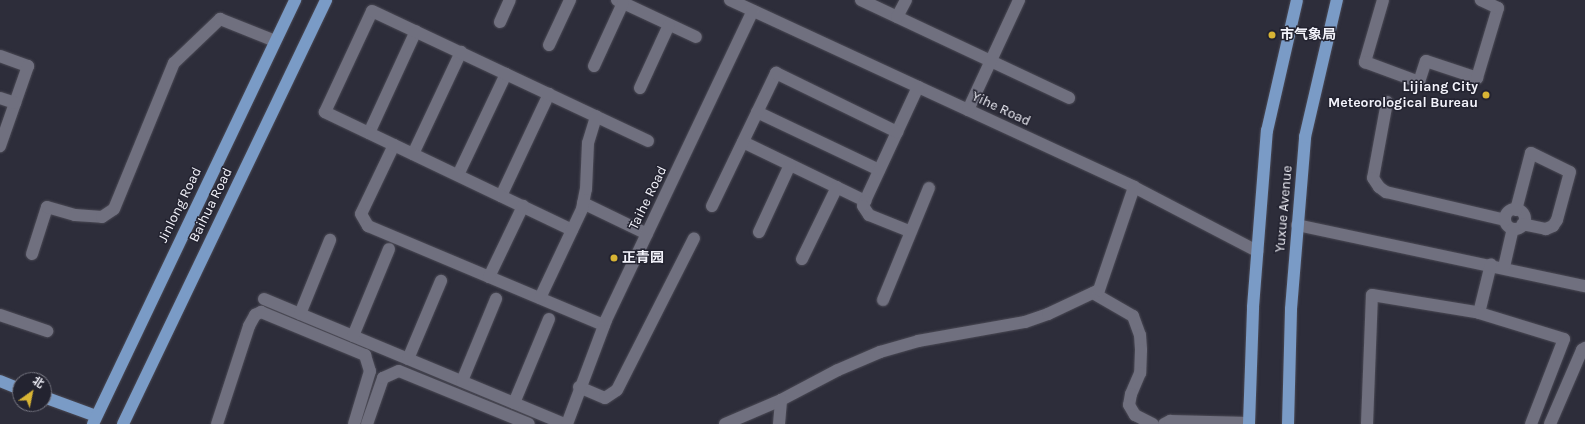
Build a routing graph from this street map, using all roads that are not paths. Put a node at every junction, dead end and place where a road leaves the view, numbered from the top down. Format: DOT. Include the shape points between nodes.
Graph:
graph roads {
  1 [pos="295,0"];
  2 [pos="326,0"];
  3 [pos="510,0"];
  4 [pos="570,0"];
  5 [pos="730,0"];
  6 [pos="861,0"];
  7 [pos="906,0"];
  8 [pos="1019,0"];
  9 [pos="1297,0"];
  10 [pos="1337,0"];
  11 [pos="1383,0"];
  12 [pos="1480,0"];
  13 [pos="620,2"];
  14 [pos="753,11"];
  15 [pos="897,17"];
  16 [pos="500,22"];
  17 [pos="669,25"];
  18 [pos="416,31"];
  19 [pos="696,37"];
  20 [pos="275,41"];
  21 [pos="549,46"];
  22 [pos="461,52"];
  23 [pos="0,56"];
  24 [pos="991,61"];
  25 [pos="594,66"];
  26 [pos="506,74"];
  27 [pos="918,87"];
  28 [pos="640,88"];
  29 [pos="549,94"];
  30 [pos="0,98"];
  31 [pos="1070,98"];
  32 [pos="1387,102"];
  33 [pos="15,103"];
  34 [pos="968,110"];
  35 [pos="757,112"];
  36 [pos="596,116"];
  37 [pos="897,132"];
  38 [pos="368,133"];
  39 [pos="648,141"];
  40 [pos="743,142"];
  41 [pos="394,145"];
  42 [pos="0,146"];
  43 [pos="413,154"];
  44 [pos="790,165"];
  45 [pos="879,170"];
  46 [pos="458,175"];
  47 [pos="837,187"];
  48 [pos="1134,187"];
  49 [pos="929,188"];
  50 [pos="501,196"];
  51 [pos="865,201"];
  52 [pos="583,203"];
  53 [pos="523,206"];
  54 [pos="712,206"];
  55 [pos="1514,224"];
  56 [pos="1297,225"];
  57 [pos="572,230"];
  58 [pos="909,231"];
  59 [pos="759,232"];
  60 [pos="647,234"];
  61 [pos="694,238"];
  62 [pos="330,240"];
  63 [pos="389,248"];
  64 [pos="1257,251"];
  65 [pos="32,254"];
  66 [pos="802,259"];
  67 [pos="1491,264"];
  68 [pos="1504,267"];
  69 [pos="489,277"];
  70 [pos="441,281"];
  71 [pos="1585,286"];
  72 [pos="1093,293"];
  73 [pos="540,298"];
  74 [pos="264,299"];
  75 [pos="496,299"];
  76 [pos="883,300"];
  77 [pos="1479,313"];
  78 [pos="300,314"];
  79 [pos="0,315"];
  80 [pos="549,319"];
  81 [pos="604,325"];
  82 [pos="47,331"];
  83 [pos="353,336"];
  84 [pos="1585,348"];
  85 [pos="408,359"];
  86 [pos="462,381"];
  87 [pos="0,382"];
  88 [pos="12,386"];
  89 [pos="579,387"];
  90 [pos="781,400"];
  91 [pos="52,402"];
  92 [pos="514,403"];
  93 [pos="94,420"];
  94 [pos="1250,423"];
  95 [pos="123,424"];
  96 [pos="216,424"];
  97 [pos="354,424"];
  98 [pos="367,424"];
  99 [pos="529,424"];
  100 [pos="566,424"];
  101 [pos="725,424"];
  102 [pos="779,424"];
  103 [pos="1153,424"];
  104 [pos="1164,424"];
  105 [pos="1288,424"];
  106 [pos="1367,424"];
  107 [pos="1532,424"];
  108 [pos="1550,424"];
  1 -- 20 [label="main road, Jinlong Road"];
  2 -- 95 [label="main road, Baihua Road"];
  3 -- 16 [label="street"];
  4 -- 21 [label="street"];
  5 -- 14 [label="street, Yihe Road"];
  6 -- 15 [label="street"];
  7 -- 15 [label="street"];
  8 -- 24 [label="street"];
  9 -- 64 [label="main road, Yuxue Avenue" via="1267,131"];
  10 -- 56 [label="main road, Yuxue Avenue" via="1305,137"];
  11 -- 12 [label="street" via="1365,62 1419,82 1426,61 1477,78 1498,8"];
  13 -- 17 [label="street"];
  13 -- 25 [label="street"];
  14 -- 27 [label="street, Yihe Road"];
  14 -- 60 [label="street, Taihe Road"];
  15 -- 24 [label="street"];
  17 -- 19 [label="street"];
  17 -- 28 [label="street"];
  18 -- 22 [label="street"];
  18 -- 38 [label="street"];
  18 -- 38 [label="street" via="372,10 325,112"];
  20 -- 65 [label="street" via="220,19 174,63 114,209 102,217 75,215 47,207"];
  20 -- 93 [label="main road, Jinlong Road"];
  22 -- 26 [label="street"];
  22 -- 43 [label="street"];
  23 -- 33 [label="street" via="28,66"];
  24 -- 31 [label="street"];
  24 -- 34 [label="street"];
  26 -- 29 [label="street"];
  26 -- 46 [label="street"];
  27 -- 34 [label="street, Yihe Road"];
  27 -- 37 [label="street"];
  29 -- 36 [label="street"];
  29 -- 50 [label="street"];
  30 -- 33 [label="street"];
  32 -- 55 [label="street" via="1373,178 1379,187 1386,192"];
  33 -- 42 [label="street"];
  34 -- 48 [label="street, Yihe Road"];
  35 -- 37 [label="street" via="776,73"];
  35 -- 40 [label="street"];
  35 -- 45 [label="street"];
  36 -- 39 [label="street"];
  36 -- 52 [label="street" via="588,143"];
  37 -- 45 [label="street"];
  38 -- 41 [label="street"];
  40 -- 44 [label="street"];
  40 -- 54 [label="street"];
  41 -- 43 [label="street"];
  41 -- 69 [label="street" via="361,214 365,224"];
  43 -- 46 [label="street"];
  44 -- 47 [label="street"];
  44 -- 59 [label="street"];
  45 -- 51 [label="street"];
  46 -- 50 [label="street"];
  47 -- 51 [label="street"];
  47 -- 66 [label="street"];
  48 -- 64 [label="street, Yihe Road"];
  48 -- 72 [label="street" via="1099,290"];
  49 -- 58 [label="street"];
  50 -- 53 [label="street"];
  51 -- 58 [label="street" via="863,206 869,215"];
  52 -- 57 [label="street"];
  52 -- 60 [label="street"];
  53 -- 57 [label="street"];
  53 -- 69 [label="street"];
  55 -- 55 [label="street" via="1546,229 1553,226 1557,220 1570,172 1531,153 1516,210 1523,214"];
  55 -- 68 [label="street"];
  56 -- 67 [label="street"];
  56 -- 105 [label="main road, Yuxue Avenue" via="1289,353"];
  57 -- 73 [label="street"];
  58 -- 76 [label="street"];
  60 -- 81 [label="street, Taihe Road"];
  61 -- 89 [label="street" via="617,390 605,398"];
  62 -- 78 [label="street"];
  63 -- 83 [label="street"];
  64 -- 94 [label="main road, Yuxue Avenue"];
  67 -- 68 [label="street"];
  67 -- 77 [label="street"];
  68 -- 71 [label="street"];
  69 -- 73 [label="street"];
  70 -- 85 [label="street"];
  72 -- 90 [label="street" via="1025,322 918,341 880,352 838,370"];
  72 -- 103 [label="street" via="1132,316 1137,325 1141,350 1140,374 1129,405 1136,415"];
  73 -- 81 [label="street"];
  74 -- 78 [label="street"];
  75 -- 86 [label="street"];
  77 -- 106 [label="street" via="1372,295"];
  77 -- 107 [label="street" via="1564,339"];
  78 -- 83 [label="street"];
  79 -- 82 [label="street"];
  80 -- 92 [label="street"];
  81 -- 89 [label="street, Taihe Road"];
  83 -- 85 [label="street"];
  84 -- 108 [label="street"];
  85 -- 86 [label="street"];
  86 -- 92 [label="street"];
  87 -- 88 [label="main road"];
  89 -- 100 [label="street, Taihe Road"];
  90 -- 101 [label="street"];
  90 -- 102 [label="street"];
  91 -- 93 [label="main road"];
  92 -- 100 [label="street"];
  94 -- 104 [label="street" via="1170,421"];
  96 -- 97 [label="street" via="249,326 255,315 261,312 365,356 370,371"];
  98 -- 99 [label="street" via="383,378 399,371"];
}
